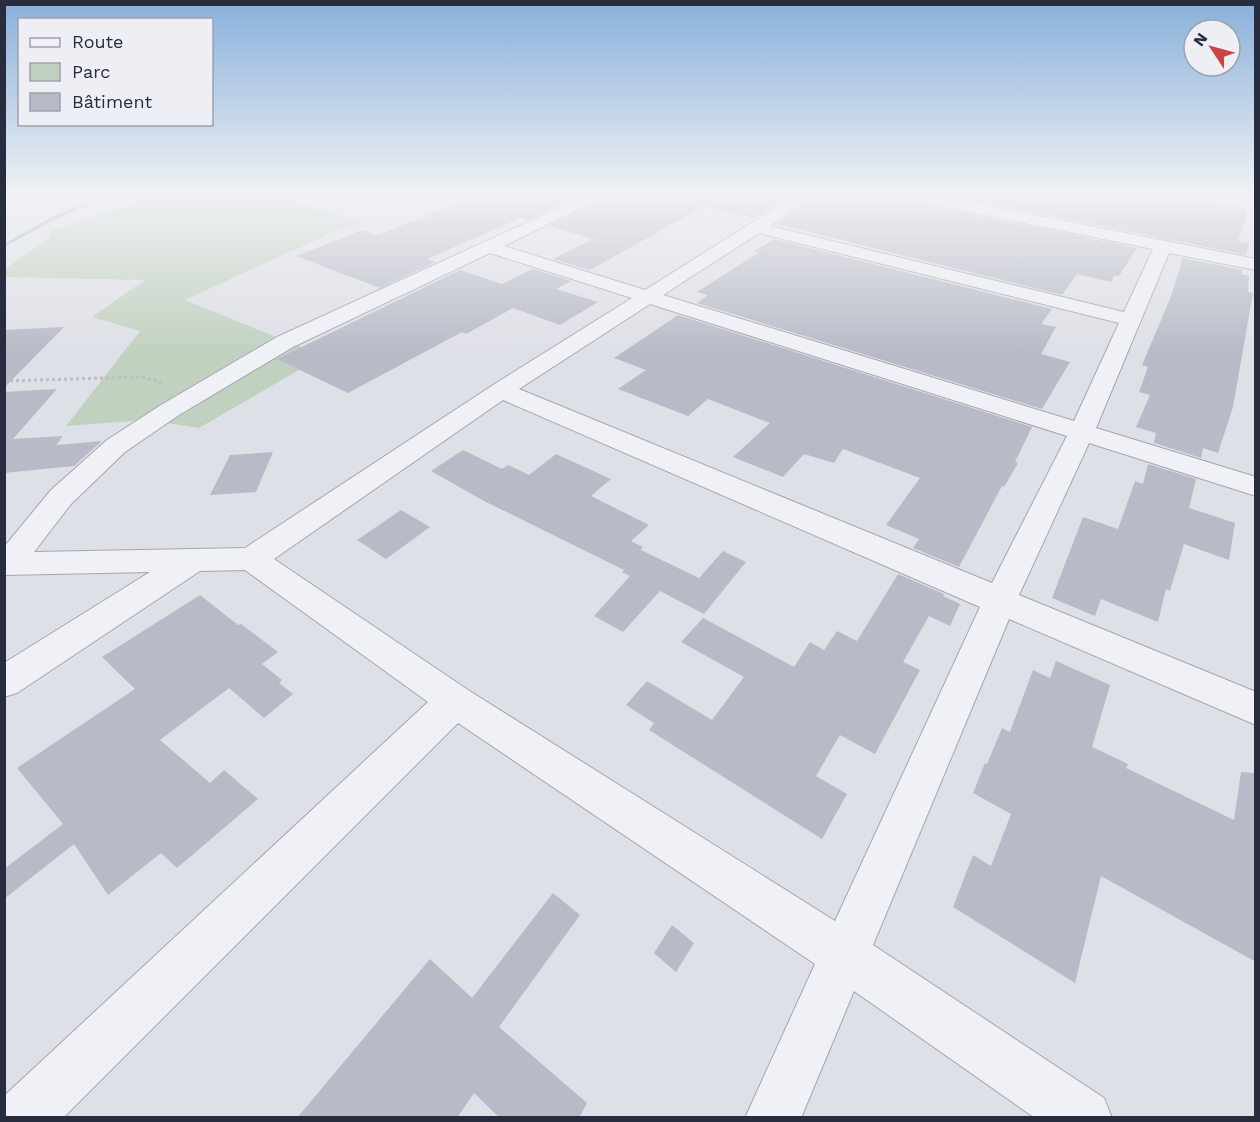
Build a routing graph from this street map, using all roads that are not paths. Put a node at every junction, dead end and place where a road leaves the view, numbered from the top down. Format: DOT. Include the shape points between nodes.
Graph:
graph roads {
  1 [pos="489,247"];
  2 [pos="490,247"];
  3 [pos="724,247"];
  4 [pos="839,247"];
  5 [pos="1161,247"];
  6 [pos="1169,247"];
  7 [pos="1256,265"];
  8 [pos="646,296"];
  9 [pos="1129,319"];
  10 [pos="501,390"];
  11 [pos="1082,431"];
  12 [pos="1255,482"];
  13 [pos="196,559"];
  14 [pos="251,559"];
  15 [pos="6,564"];
  16 [pos="1000,600"];
  17 [pos="4,682"];
  18 [pos="455,701"];
  19 [pos="1256,709"];
  20 [pos="844,955"];
  21 [pos="22,1118"];
  22 [pos="773,1118"];
  23 [pos="1084,1118"];
  1 -- 15 [label="street" via="285,342 170,410 116,446 62,497"];
  2 -- 8 [label="street"];
  3 -- 8 [label="street"];
  4 -- 9 [label="street"];
  5 -- 9 [label="street"];
  6 -- 7 [label="street"];
  8 -- 10 [label="street"];
  8 -- 11 [label="street"];
  9 -- 11 [label="street"];
  10 -- 14 [label="street"];
  10 -- 16 [label="street"];
  11 -- 12 [label="street"];
  11 -- 16 [label="street"];
  13 -- 14 [label="street"];
  13 -- 15 [label="street"];
  13 -- 17 [label="street"];
  14 -- 18 [label="street"];
  16 -- 19 [label="street"];
  16 -- 20 [label="street"];
  18 -- 20 [label="street"];
  18 -- 21 [label="street"];
  20 -- 22 [label="street"];
  20 -- 23 [label="street"];
}
